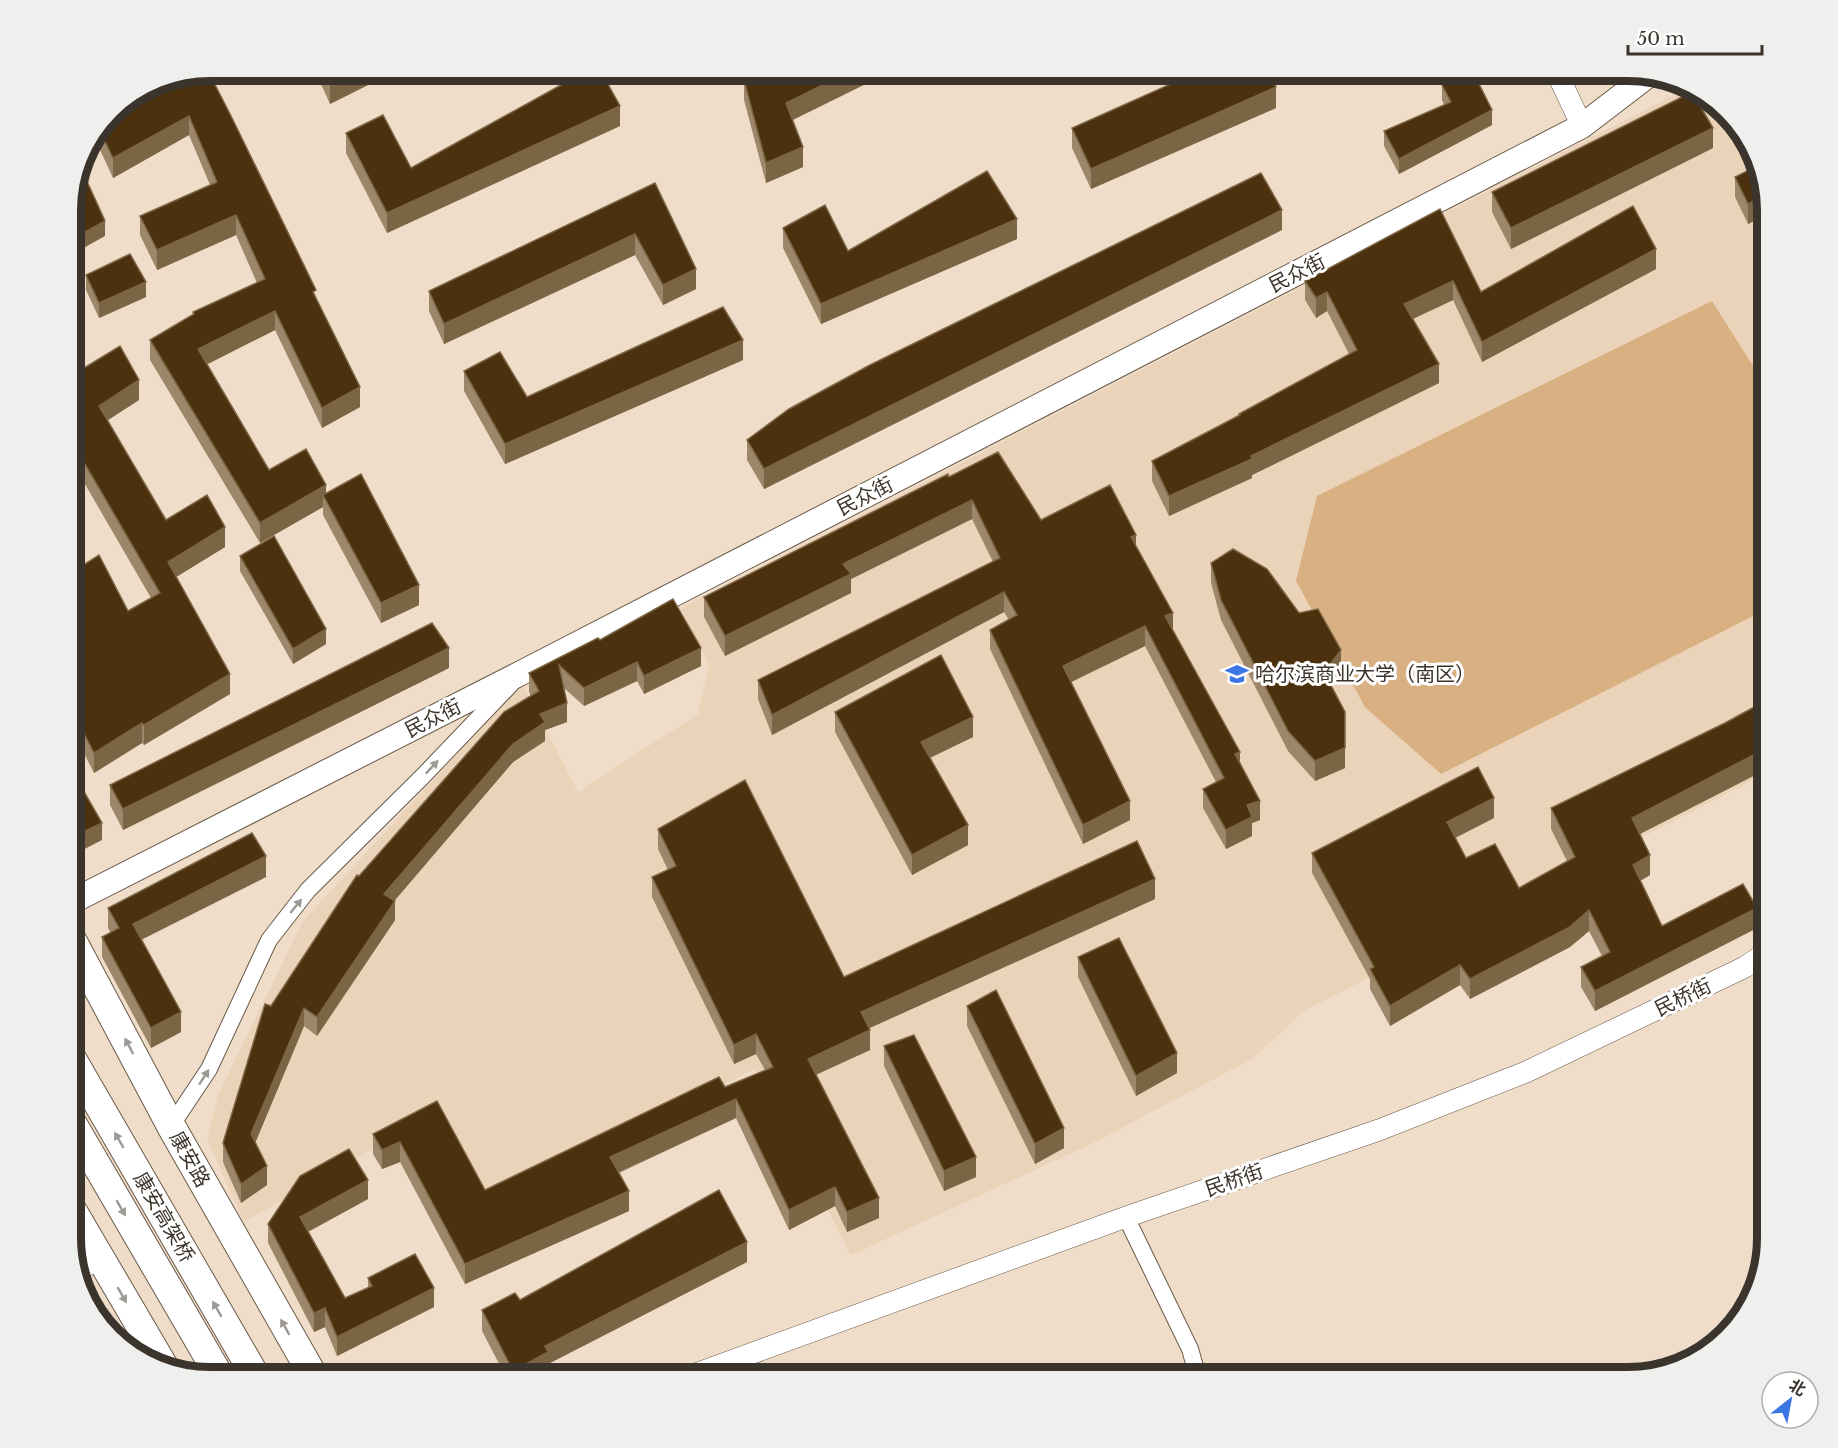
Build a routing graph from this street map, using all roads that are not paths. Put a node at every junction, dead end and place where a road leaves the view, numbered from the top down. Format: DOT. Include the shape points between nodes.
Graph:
graph roads {
  1 [pos="1561,81"];
  2 [pos="1640,82"];
  3 [pos="1582,126"];
  4 [pos="521,673"];
  5 [pos="81,898"];
  6 [pos="81,958"];
  7 [pos="1757,959"];
  8 [pos="81,1074"];
  9 [pos="171,1126"];
  10 [pos="81,1138"];
  11 [pos="1125,1217"];
  12 [pos="81,1240"];
  13 [pos="89,1265"];
  14 [pos="155,1354"];
  15 [pos="214,1367"];
  16 [pos="250,1367"];
  17 [pos="308,1367"];
  18 [pos="714,1367"];
  19 [pos="1195,1367"];
  1 -- 3 [label="street"];
  2 -- 3 [label="main road, 民众街"];
  3 -- 4 [label="main road, 民众街"];
  4 -- 5 [label="main road, 民众街"];
  9 -- 4 [label="street, one-way" via="209,1069 269,940 308,890"];
  9 -- 6 [label="highway, 康安路, one-way"];
  7 -- 11 [label="street, 民桥街" via="1526,1072 1379,1130"];
  16 -- 8 [label="highway, 康安高架桥, one-way"];
  17 -- 9 [label="highway, 康安路, one-way"];
  10 -- 15 [label="highway, 康安高架桥, one-way"];
  11 -- 18 [label="street, 民桥街"];
  11 -- 19 [label="street"];
  12 -- 13 [label="highway"];
  13 -- 14 [label="highway, one-way"];
}
